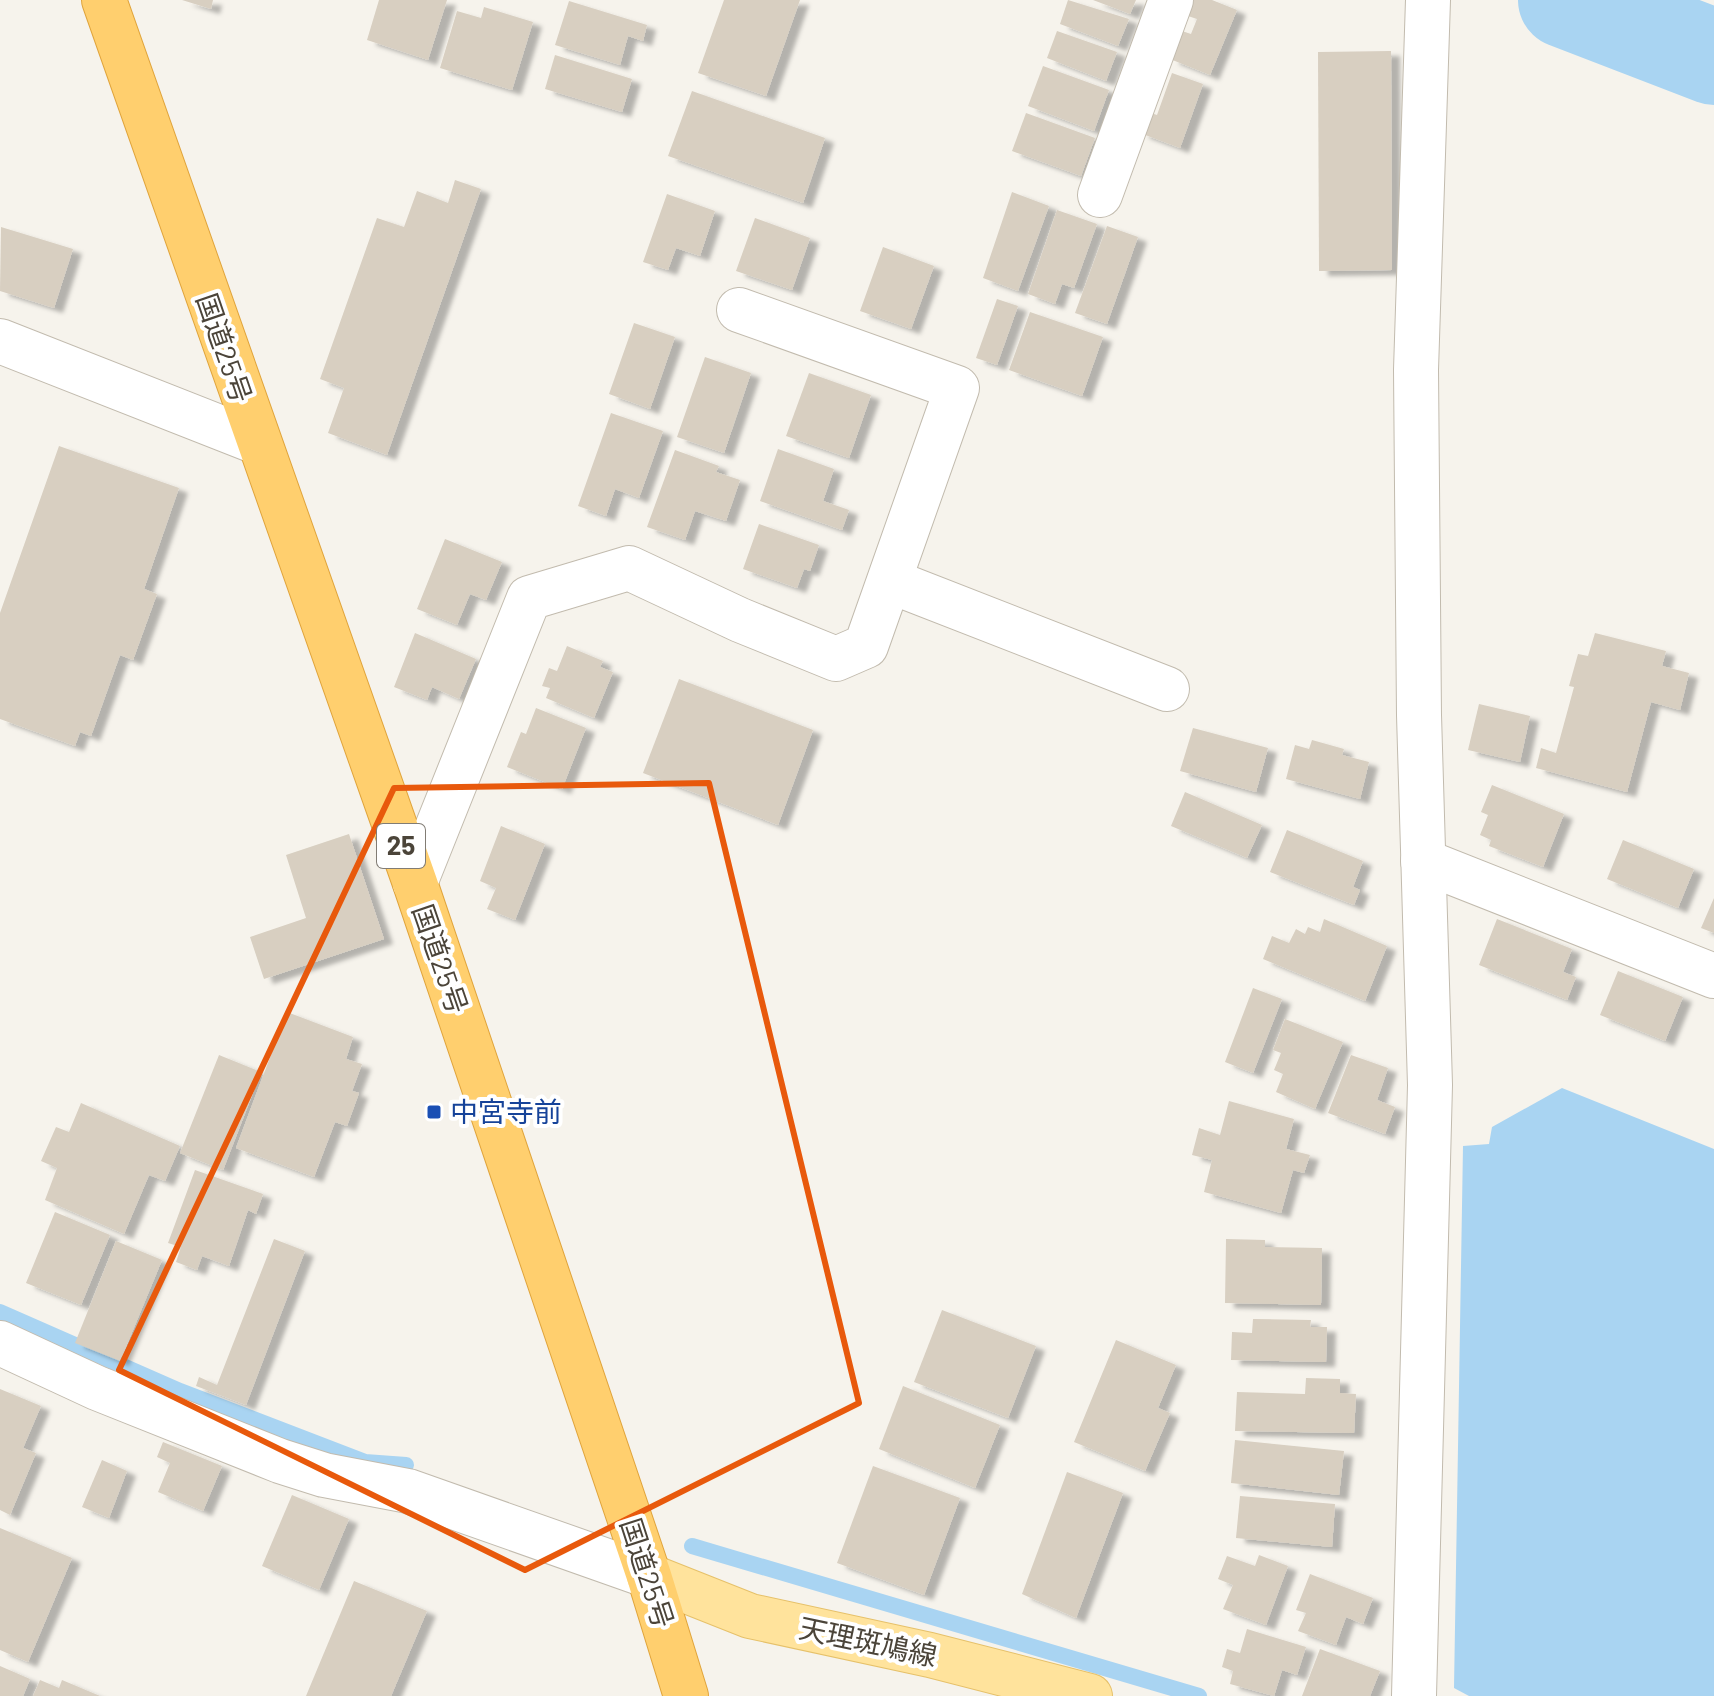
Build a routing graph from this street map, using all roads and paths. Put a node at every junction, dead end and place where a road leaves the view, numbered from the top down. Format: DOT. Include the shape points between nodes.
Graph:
graph roads {
  1 [pos="104,0"];
  2 [pos="1171,0"];
  3 [pos="1428,0"];
  4 [pos="1100,195"];
  5 [pos="739,310"];
  6 [pos="0,341"];
  7 [pos="257,442"];
  8 [pos="890,581"];
  9 [pos="1167,689"];
  10 [pos="1423,861"];
  11 [pos="415,883"];
  12 [pos="1714,976"];
  13 [pos="0,1343"];
  14 [pos="649,1576"];
  15 [pos="686,1696"];
  16 [pos="1090,1696"];
  17 [pos="1414,1696"];
  1 -- 7 [label="highway, 国道25号 / 25"];
  2 -- 4 [label="street"];
  3 -- 10 [label="street" via="1416,370"];
  5 -- 8 [label="street" via="957,388"];
  6 -- 7 [label="street"];
  7 -- 11 [label="highway, 国道25号 / 25"];
  8 -- 9 [label="street"];
  8 -- 11 [label="street" via="866,646 836,659 629,568 529,598"];
  10 -- 12 [label="street"];
  10 -- 17 [label="street" via="1430,1085"];
  11 -- 14 [label="highway, 国道25号 / 25"];
  13 -- 14 [label="street" via="280,1461 408,1491"];
  14 -- 15 [label="highway, 国道25号 / 25"];
  14 -- 16 [label="main road, 天理斑鳩線" via="750,1616"];
}
